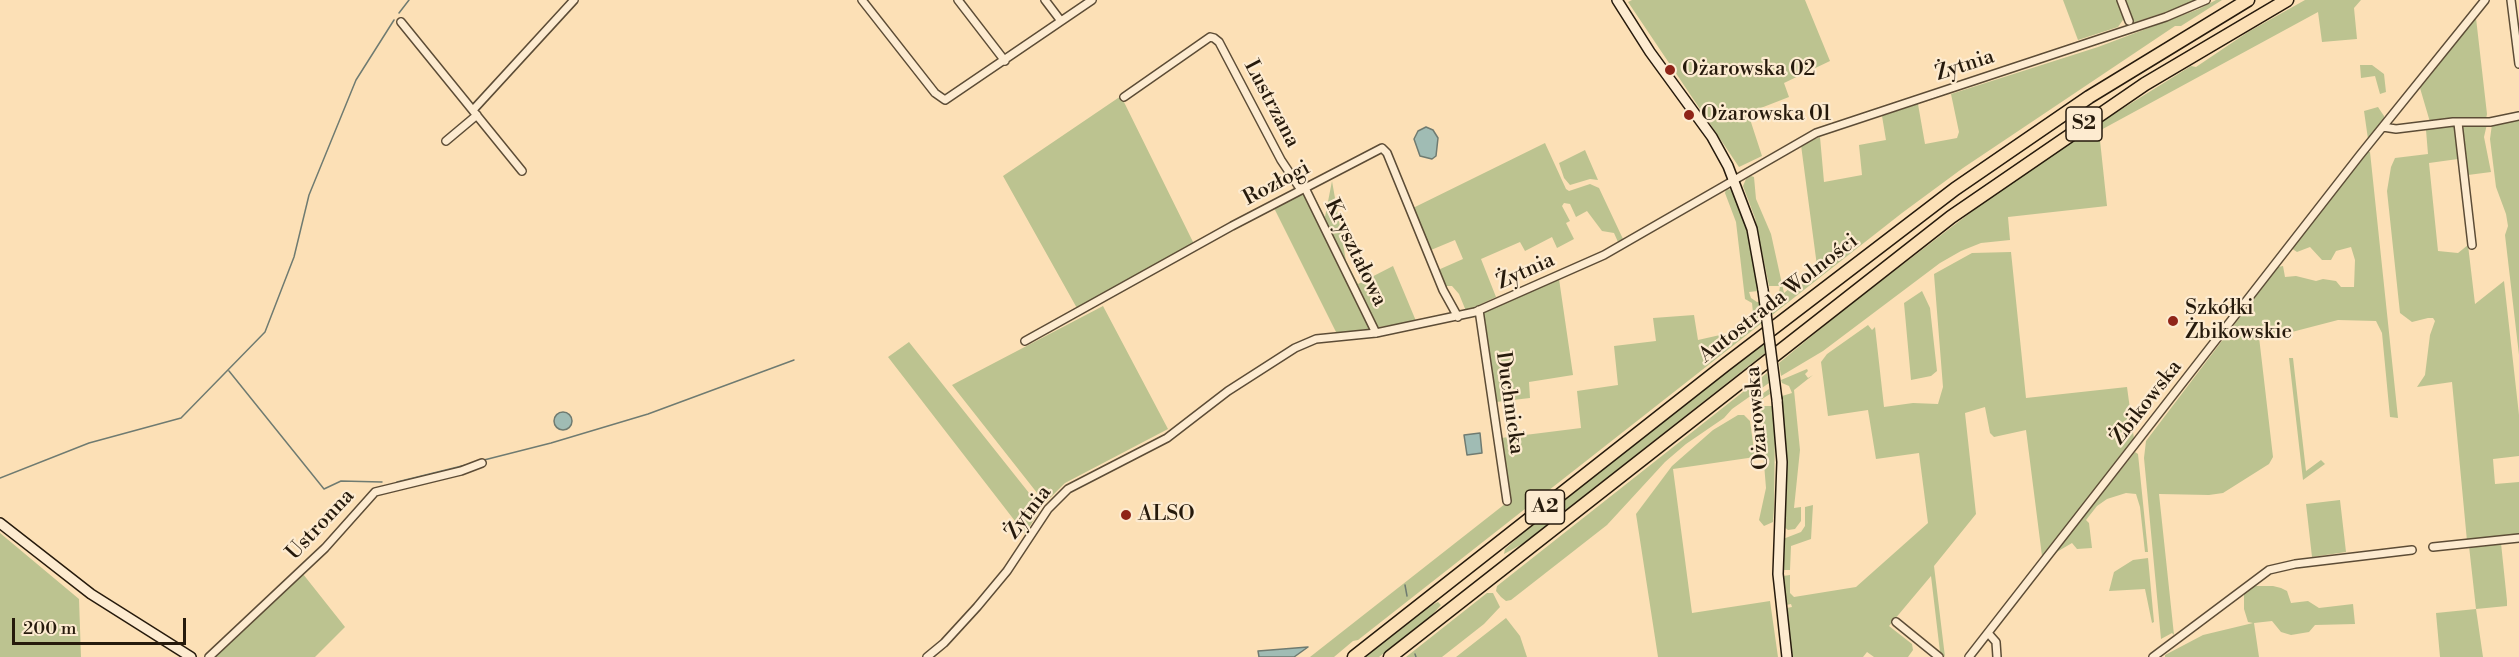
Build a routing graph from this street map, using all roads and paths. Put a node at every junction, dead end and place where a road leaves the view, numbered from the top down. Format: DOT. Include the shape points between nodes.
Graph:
graph roads {
  1 [pos="574,0"];
  2 [pos="862,0"];
  3 [pos="958,0"];
  4 [pos="1045,0"];
  5 [pos="1092,0"];
  6 [pos="1617,0"];
  7 [pos="2121,0"];
  8 [pos="2206,0"];
  9 [pos="2248,0"];
  10 [pos="2287,0"];
  11 [pos="2485,0"];
  12 [pos="2511,0"];
  13 [pos="1061,21"];
  14 [pos="2129,21"];
  15 [pos="401,22"];
  16 [pos="1005,60"];
  17 [pos="2519,64"];
  18 [pos="1124,97"];
  19 [pos="475,112"];
  20 [pos="2519,116"];
  21 [pos="2458,123"];
  22 [pos="2383,127"];
  23 [pos="446,141"];
  24 [pos="522,171"];
  25 [pos="1735,179"];
  26 [pos="1303,189"];
  27 [pos="2472,245"];
  28 [pos="1891,262"];
  29 [pos="1479,310"];
  30 [pos="1458,317"];
  31 [pos="1376,333"];
  32 [pos="1025,341"];
  33 [pos="482,463"];
  34 [pos="1507,501"];
  35 [pos="0,523"];
  36 [pos="2519,538"];
  37 [pos="2433,547"];
  38 [pos="2412,550"];
  39 [pos="1896,622"];
  40 [pos="1988,633"];
  41 [pos="2160,654"];
  42 [pos="191,657"];
  43 [pos="209,657"];
  44 [pos="927,657"];
  45 [pos="1353,657"];
  46 [pos="1390,657"];
  47 [pos="1787,657"];
  48 [pos="1939,657"];
  49 [pos="1969,657"];
  50 [pos="1997,657"];
  51 [pos="2153,657"];
  1 -- 19 [label="street"];
  2 -- 16 [label="street" via="935,93 945,100"];
  3 -- 16 [label="street"];
  4 -- 13 [label="street"];
  5 -- 13 [label="street"];
  6 -- 25 [label="main road, Ożarowska" via="1712,137"];
  7 -- 14 [label="street"];
  8 -- 25 [label="street, Żytnia" via="2157,20 1816,133"];
  9 -- 45 [label="highway, Autostrada Wolności / A2" via="2080,103 1938,202"];
  10 -- 28 [label="highway, S2" via="2085,123"];
  11 -- 22 [label="street, Żbikowska"];
  12 -- 17 [label="street"];
  13 -- 16 [label="street"];
  15 -- 19 [label="street"];
  18 -- 26 [label="street, Lustrzana" via="1210,37 1219,42 1281,160"];
  19 -- 23 [label="street"];
  19 -- 24 [label="street"];
  20 -- 21 [label="street"];
  21 -- 22 [label="street"];
  21 -- 27 [label="street"];
  22 -- 40 [label="street, Żbikowska"];
  25 -- 29 [label="street, Żytnia" via="1604,255"];
  25 -- 47 [label="main road, Ożarowska, bridge" via="1752,229 1777,400 1782,462 1778,574"];
  26 -- 30 [label="street, Rozłogi" via="1377,150 1385,150"];
  26 -- 31 [label="street, Kryształowa"];
  26 -- 32 [label="street, Rozłogi"];
  28 -- 46 [label="highway, Autostrada Wolności / A2"];
  29 -- 30 [label="street, Żytnia"];
  29 -- 34 [label="street, Duchnicka"];
  30 -- 31 [label="street, Żytnia"];
  31 -- 44 [label="street, Żytnia" via="1317,339 1295,348 1228,391 1167,438 1068,489 1048,509 1007,571"];
  33 -- 43 [label="street, Ustronna" via="375,492 325,548"];
  35 -- 42 [label="main road" via="91,594"];
  36 -- 37 [label="street"];
  38 -- 41 [label="street" via="2269,570"];
  39 -- 48 [label="street"];
  40 -- 49 [label="street, Żbikowska"];
  40 -- 50 [label="street" via="1995,639"];
  41 -- 51 [label="street"];
}
